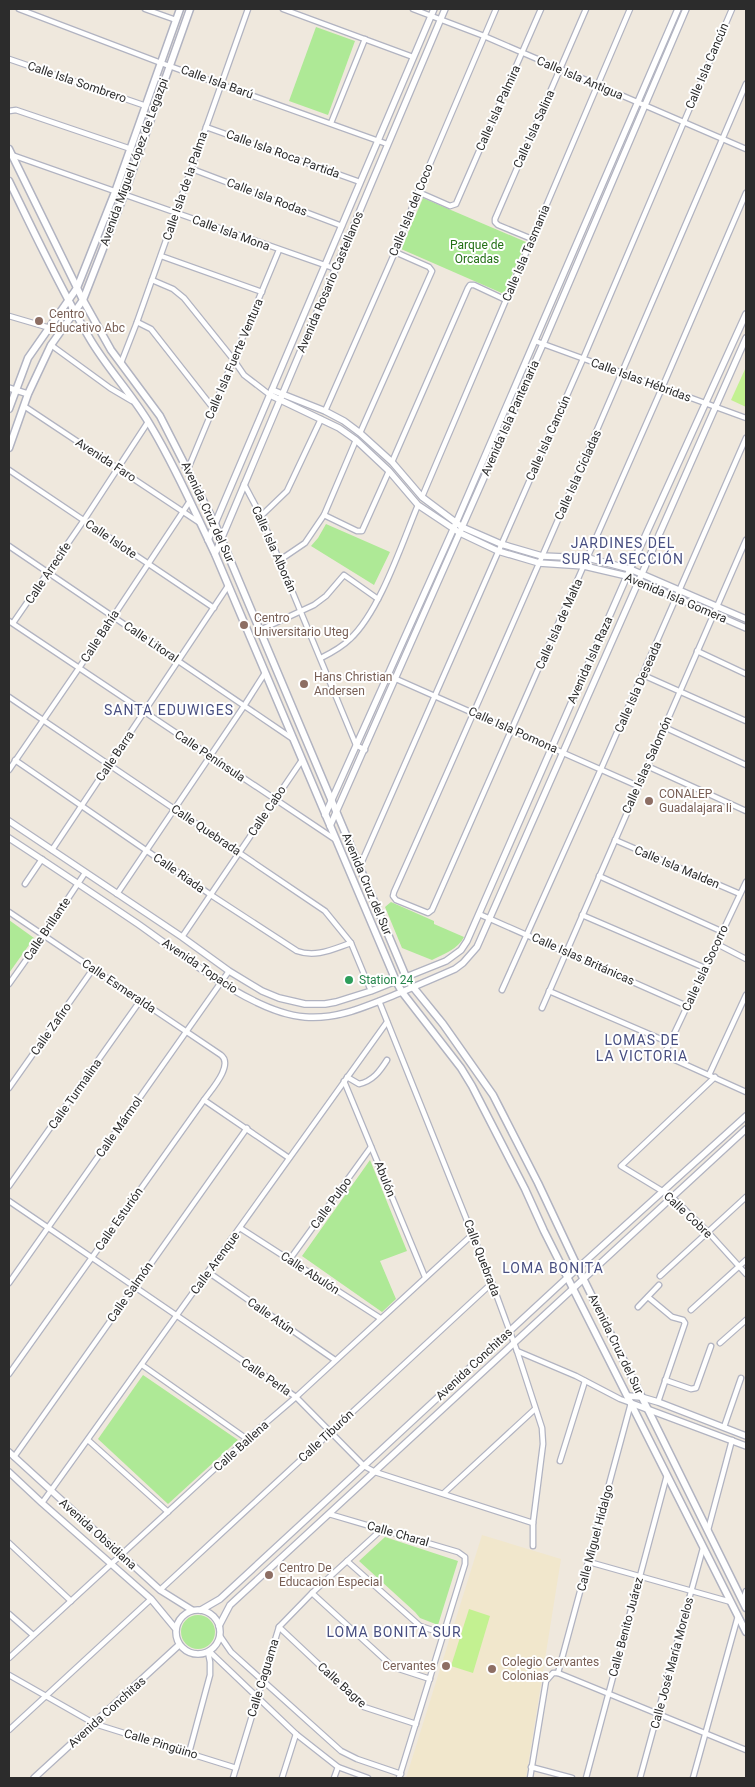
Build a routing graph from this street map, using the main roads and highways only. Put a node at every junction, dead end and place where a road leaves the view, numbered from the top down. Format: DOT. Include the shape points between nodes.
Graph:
graph roads {
  1 [pos="180,9"];
  2 [pos="190,9"];
  3 [pos="10,152"];
  4 [pos="9,180"];
  5 [pos="77,288"];
  6 [pos="83,300"];
  7 [pos="68,301"];
  8 [pos="75,313"];
  9 [pos="12,389"];
  10 [pos="9,405"];
  11 [pos="9,448"];
  12 [pos="745,1605"];
  13 [pos="746,1632"];
  1 -- 5 [label="main road, Avenida Miguel López de Legazpi"];
  2 -- 6 [label="main road, Avenida Miguel López de Legazpi"];
  3 -- 5 [label="main road, Avenida Cruz del Sur"];
  4 -- 7 [label="main road, Avenida Cruz del Sur"];
  5 -- 6 [label="main road, Avenida Cruz del Sur"];
  5 -- 7 [label="main road, Avenida Miguel López de Legazpi"];
  6 -- 8 [label="main road, Avenida Miguel López de Legazpi"];
  6 -- 12 [label="main road, Avenida Cruz del Sur" via="111,350 160,416 216,524 406,977 493,1095"];
  7 -- 8 [label="main road, Avenida Cruz del Sur"];
  7 -- 9 [label="main road, Avenida Miguel López de Legazpi" via="28,358"];
  8 -- 11 [label="main road, Avenida Miguel López de Legazpi" via="51,345 28,394"];
  8 -- 13 [label="main road, Avenida Cruz del Sur" via="103,361 148,422 190,501 396,981 478,1095"];
  9 -- 10 [label="main road, Avenida Miguel López de Legazpi"];
}
